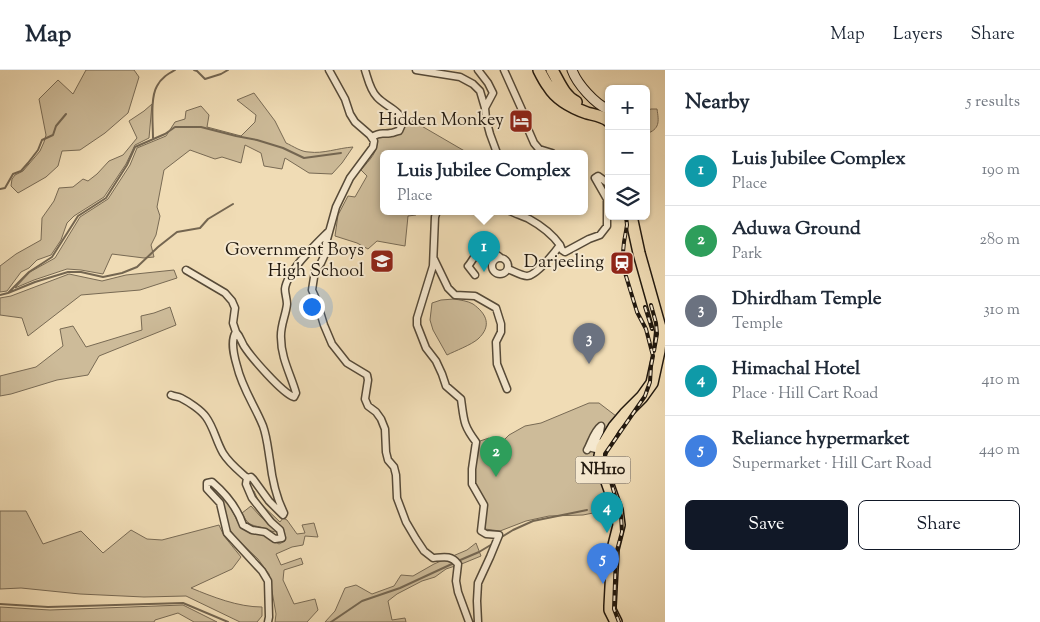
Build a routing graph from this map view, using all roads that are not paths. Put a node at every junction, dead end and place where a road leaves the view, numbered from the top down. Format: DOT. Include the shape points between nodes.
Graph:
graph roads {
  1 [pos="329,70"];
  2 [pos="365,70"];
  3 [pos="416,70"];
  4 [pos="478,70"];
  5 [pos="504,70"];
  6 [pos="539,70"];
  7 [pos="552,70"];
  8 [pos="572,70"];
  9 [pos="485,108"];
  10 [pos="605,112"];
  11 [pos="605,115"];
  12 [pos="605,116"];
  13 [pos="372,138"];
  14 [pos="496,150"];
  15 [pos="542,150"];
  16 [pos="605,181"];
  17 [pos="605,196"];
  18 [pos="436,215"];
  19 [pos="518,215"];
  20 [pos="607,220"];
  21 [pos="632,220"];
  22 [pos="329,231"];
  23 [pos="560,245"];
  24 [pos="434,258"];
  25 [pos="501,258"];
  26 [pos="508,269"];
  27 [pos="186,270"];
  28 [pos="475,276"];
  29 [pos="236,332"];
  30 [pos="507,389"];
  31 [pos="171,394"];
  32 [pos="625,414"];
  33 [pos="587,450"];
  34 [pos="247,478"];
  35 [pos="268,622"];
  36 [pos="469,622"];
  37 [pos="478,622"];
  38 [pos="616,622"];
  1 -- 13 [label="street" via="355,122"];
  2 -- 13 [label="street" via="375,95 402,116 403,122 399,130"];
  3 -- 9 [label="street" via="460,77 473,84 480,91"];
  4 -- 9 [label="street" via="493,93"];
  5 -- 15 [label="street" via="534,143"];
  6 -- 12 [label="highway" via="550,88 570,106"];
  7 -- 11 [label="highway" via="570,99"];
  8 -- 10 [label="street" via="576,80"];
  9 -- 14 [label="street"];
  13 -- 22 [label="street" via="373,147 350,178"];
  16 -- 17 [label="street" via="598,176 595,178"];
  18 -- 24 [label="street"];
  19 -- 23 [label="street" via="541,226"];
  20 -- 23 [label="street" via="607,226 600,235 565,252"];
  21 -- 32 [label="highway, NH110" via="661,331 652,383"];
  22 -- 29 [label="street" via="300,262 285,288 287,304 281,337 285,363 296,393 294,397 275,382 244,347"];
  22 -- 36 [label="street" via="325,254 315,271 312,290 324,325 332,344 347,363 367,375 365,400 385,429 386,452 394,467 397,498 406,522 424,551 434,558 445,556 456,562 458,592"];
  23 -- 26 [label="street" via="530,276"];
  24 -- 30 [label="street" via="448,288 455,295 475,296 496,308 501,324 496,342 497,364"];
  24 -- 37 [label="street" via="417,325 446,386 461,400 464,422 476,442 472,484 484,505 481,532 498,535 478,583"];
  25 -- 26 [label="street" via="508,264"];
  25 -- 26 [label="street" via="493,264 495,272 505,273"];
  25 -- 28 [label="street" via="490,252 475,256 468,266"];
  27 -- 29 [label="street" via="225,293 232,301"];
  29 -- 34 [label="street" via="233,344 238,372 264,427 271,472 283,515 253,479"];
  31 -- 34 [label="street" via="206,416 222,452 230,464"];
  32 -- 33 [label="street" via="612,425 596,449 592,448 600,432 599,427"];
  32 -- 38 [label="highway, NH110" via="602,447 600,456 620,525 613,549 610,606"];
  34 -- 35 [label="street" via="252,498 280,530 282,538 275,539 265,532 252,530 243,524 220,489 212,482 207,483 207,489 220,503 228,533 268,581"];
}
